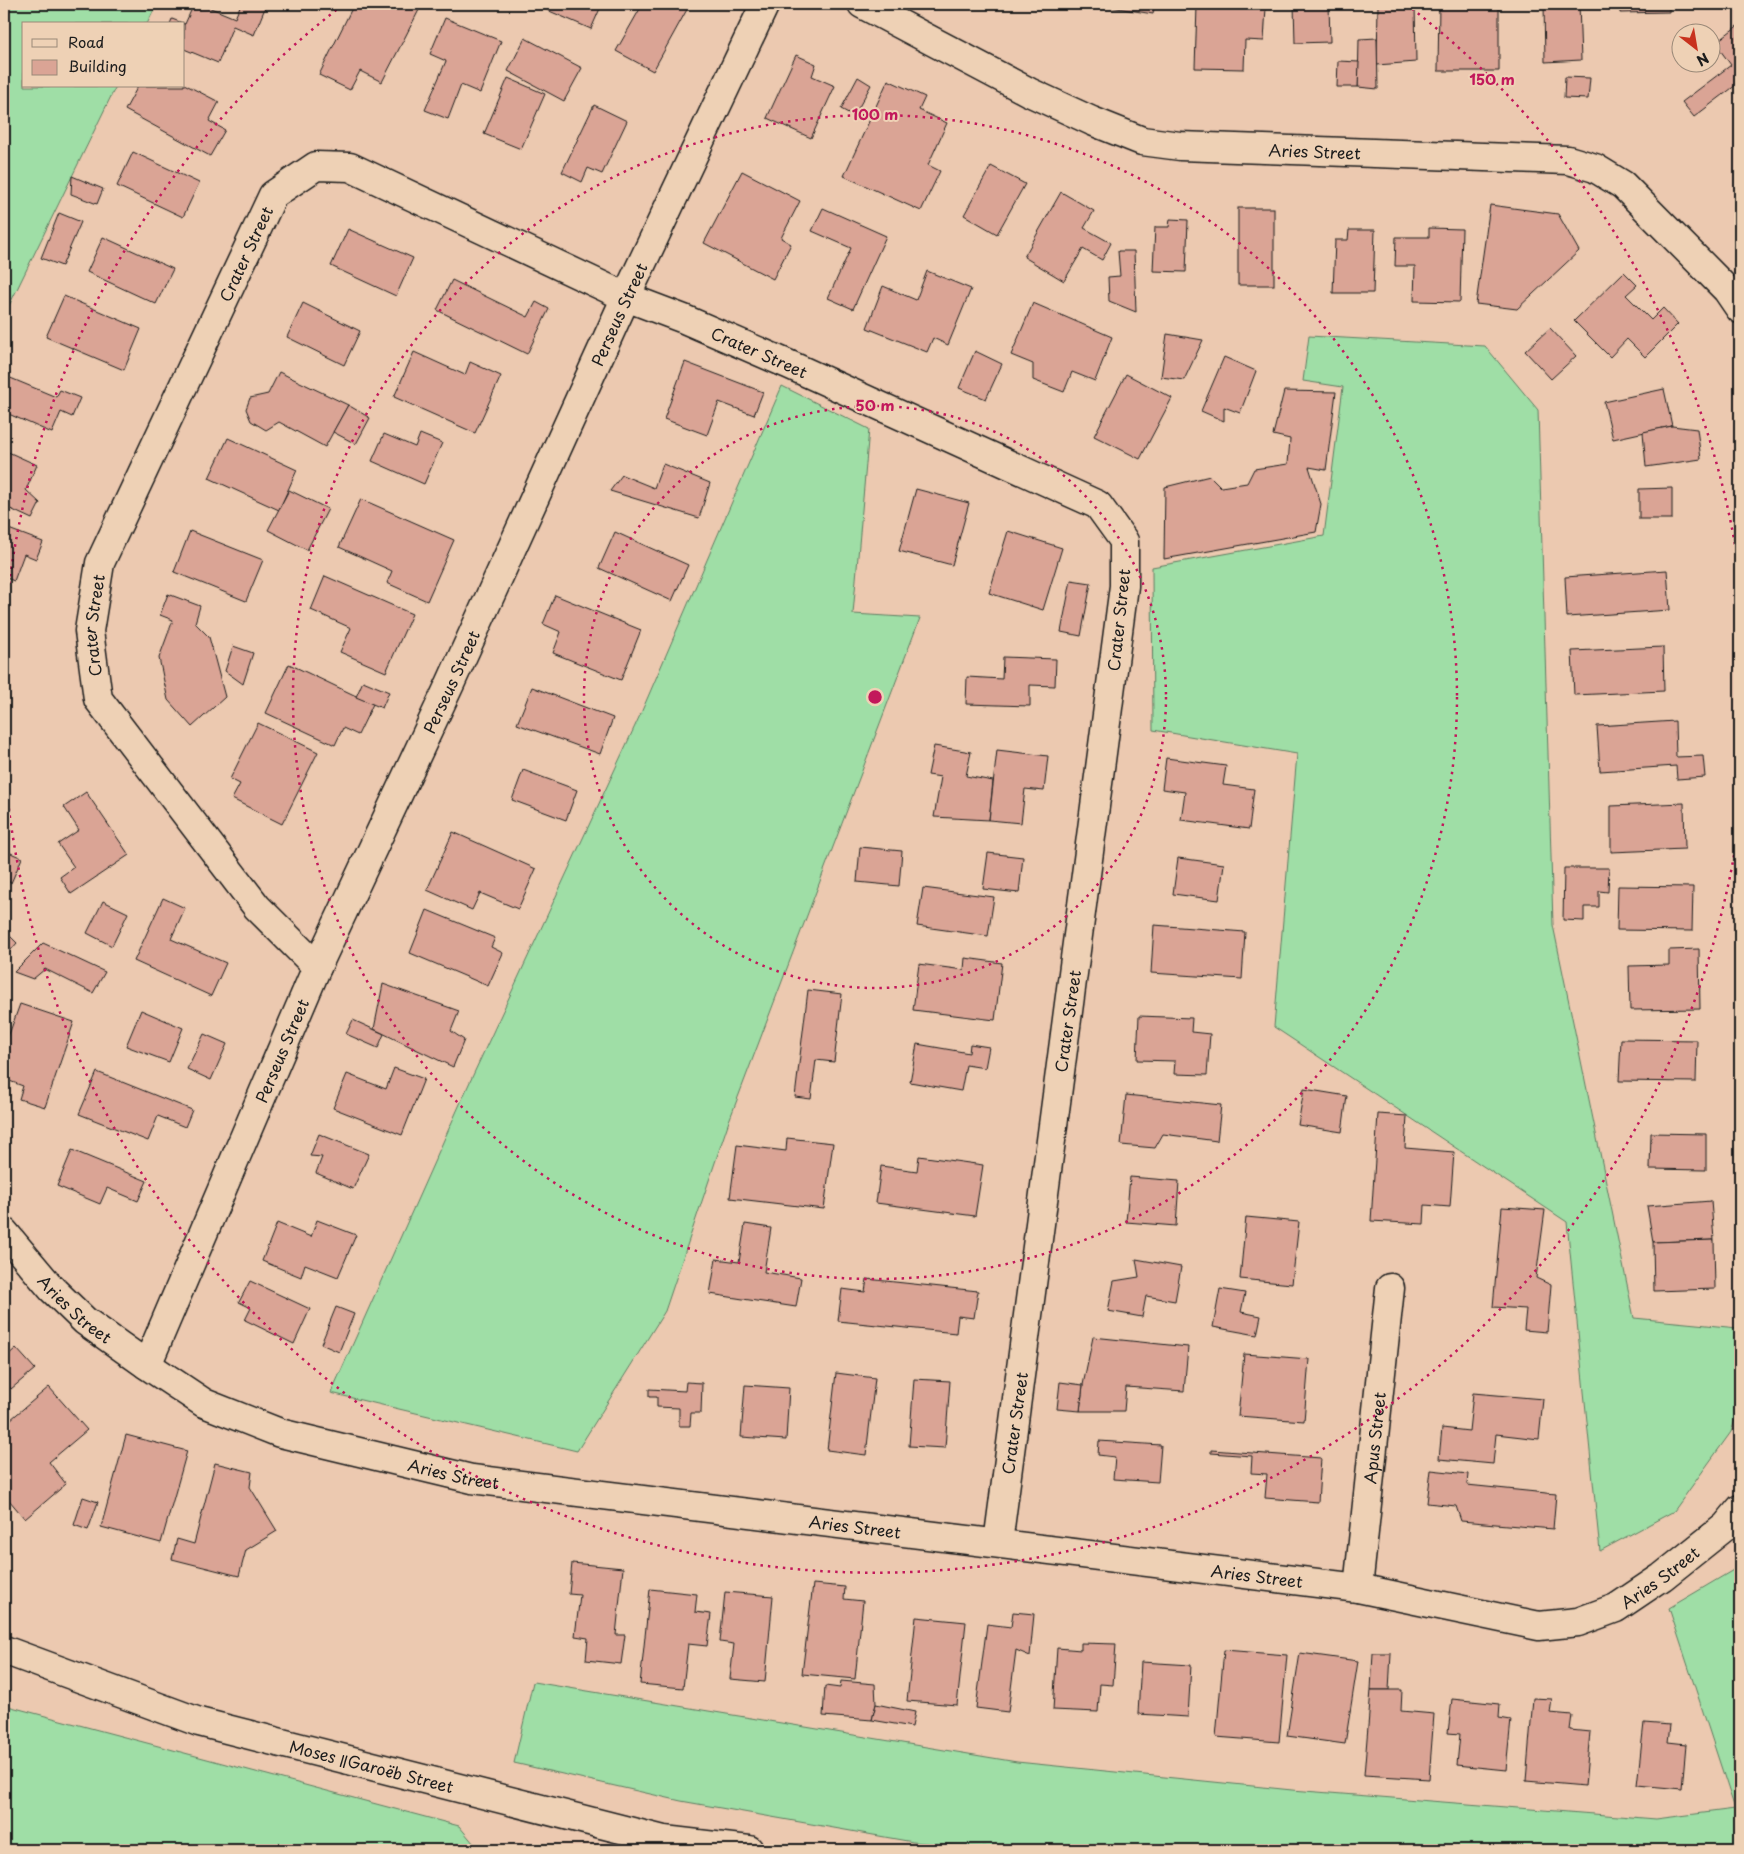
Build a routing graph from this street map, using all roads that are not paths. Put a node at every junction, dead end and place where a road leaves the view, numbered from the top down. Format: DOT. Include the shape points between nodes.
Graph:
graph roads {
  1 [pos="764,4"];
  2 [pos="862,4"];
  3 [pos="626,297"];
  4 [pos="1740,309"];
  5 [pos="317,967"];
  6 [pos="4,1232"];
  7 [pos="1390,1288"];
  8 [pos="147,1366"];
  9 [pos="1740,1509"];
  10 [pos="998,1543"];
  11 [pos="1358,1588"];
  12 [pos="4,1650"];
  13 [pos="749,1850"];
  1 -- 3 [label="street, Perseus Street"];
  2 -- 4 [label="street, Aries Street" via="1029,92 1142,141 1180,146 1568,160 1595,168 1623,185 1727,290"];
  3 -- 5 [label="street, Perseus Street"];
  3 -- 5 [label="street, Crater Street" via="350,167 316,166 273,195 100,563 89,631 98,699 257,907"];
  3 -- 10 [label="street, Crater Street" via="790,365 1098,505 1124,541 1124,586"];
  5 -- 8 [label="street, Perseus Street"];
  6 -- 8 [label="street, Aries Street" via="52,1289 85,1321"];
  7 -- 11 [label="street, Apus Street"];
  8 -- 10 [label="street, Aries Street" via="204,1403 280,1433 472,1479"];
  9 -- 11 [label="street, Aries Street" via="1726,1526 1662,1577 1616,1608 1578,1622 1539,1626"];
  10 -- 11 [label="street, Aries Street"];
  12 -- 13 [label="street, Moses ǁGaroëb Street" via="199,1722 664,1840"];
}
